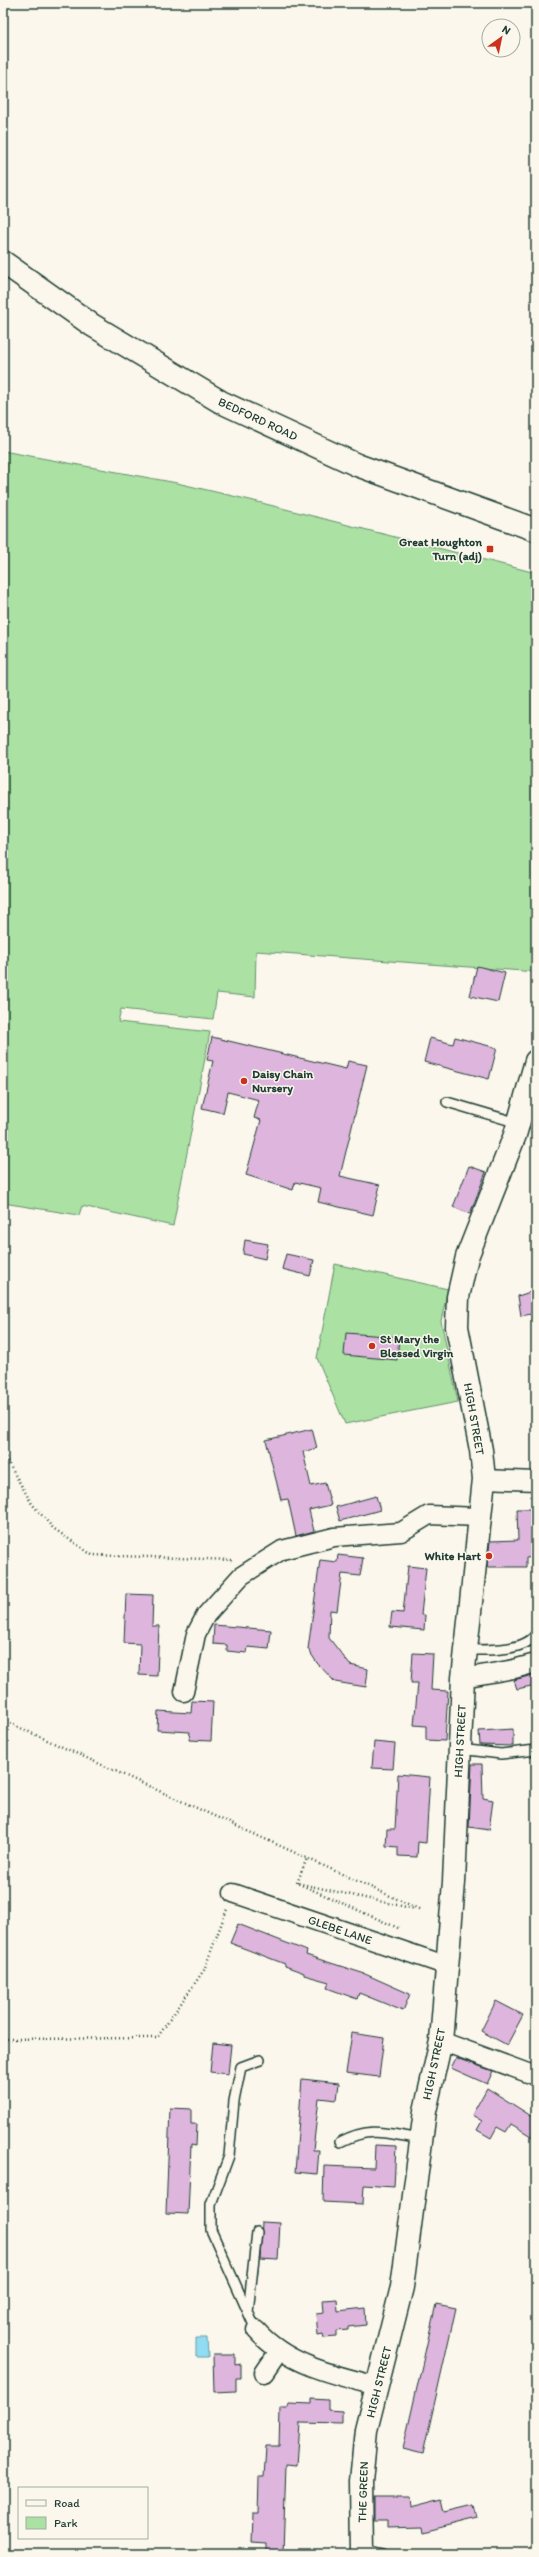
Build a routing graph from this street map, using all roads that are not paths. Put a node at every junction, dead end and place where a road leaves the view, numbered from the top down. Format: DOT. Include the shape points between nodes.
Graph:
graph roads {
  1 [pos="3,262"];
  2 [pos="536,530"];
  3 [pos="536,1061"];
  4 [pos="447,1102"];
  5 [pos="519,1123"];
  6 [pos="484,1479"];
  7 [pos="536,1482"];
  8 [pos="479,1517"];
  9 [pos="536,1634"];
  10 [pos="466,1650"];
  11 [pos="536,1663"];
  12 [pos="463,1678"];
  13 [pos="184,1692"];
  14 [pos="460,1749"];
  15 [pos="536,1750"];
  16 [pos="233,1893"];
  17 [pos="448,1966"];
  18 [pos="441,2041"];
  19 [pos="260,2060"];
  20 [pos="536,2076"];
  21 [pos="421,2139"];
  22 [pos="340,2142"];
  23 [pos="257,2232"];
  24 [pos="248,2312"];
  25 [pos="256,2330"];
  26 [pos="278,2351"];
  27 [pos="264,2373"];
  28 [pos="378,2386"];
  29 [pos="366,2430"];
  30 [pos="362,2552"];
  31 [pos="384,2554"];
  1 -- 2 [label="main road, BEDFORD ROAD" via="92,325 221,402 357,465"];
  3 -- 5 [label="main road, HIGH STREET"];
  4 -- 5 [label="lane"];
  5 -- 6 [label="main road, HIGH STREET" via="467,1257 458,1297 457,1327 481,1450"];
  6 -- 7 [label="street"];
  6 -- 8 [label="main road, HIGH STREET"];
  8 -- 10 [label="main road, HIGH STREET"];
  8 -- 13 [label="street" via="429,1515 401,1532 334,1537 282,1550 241,1576 206,1615 196,1634"];
  9 -- 10 [label="lane" via="522,1645 498,1650"];
  10 -- 12 [label="main road, HIGH STREET"];
  11 -- 12 [label="street" via="514,1670"];
  12 -- 14 [label="main road, HIGH STREET"];
  14 -- 15 [label="lane" via="501,1754"];
  14 -- 17 [label="main road, HIGH STREET"];
  16 -- 17 [label="street, GLEBE LANE"];
  17 -- 18 [label="main road, HIGH STREET"];
  18 -- 20 [label="street"];
  18 -- 21 [label="main road, HIGH STREET"];
  19 -- 24 [label="lane" via="241,2067 234,2101 229,2156 211,2204 211,2230"];
  21 -- 22 [label="lane" via="370,2131"];
  21 -- 28 [label="main road, HIGH STREET" via="402,2287"];
  23 -- 24 [label="lane"];
  24 -- 25 [label="lane"];
  25 -- 26 [label="street"];
  26 -- 27 [label="street"];
  26 -- 28 [label="street" via="338,2376"];
  28 -- 29 [label="main road, HIGH STREET"];
  29 -- 30 [label="main road, THE GREEN" via="361,2481"];
  30 -- 31 [label="lane"];
}
